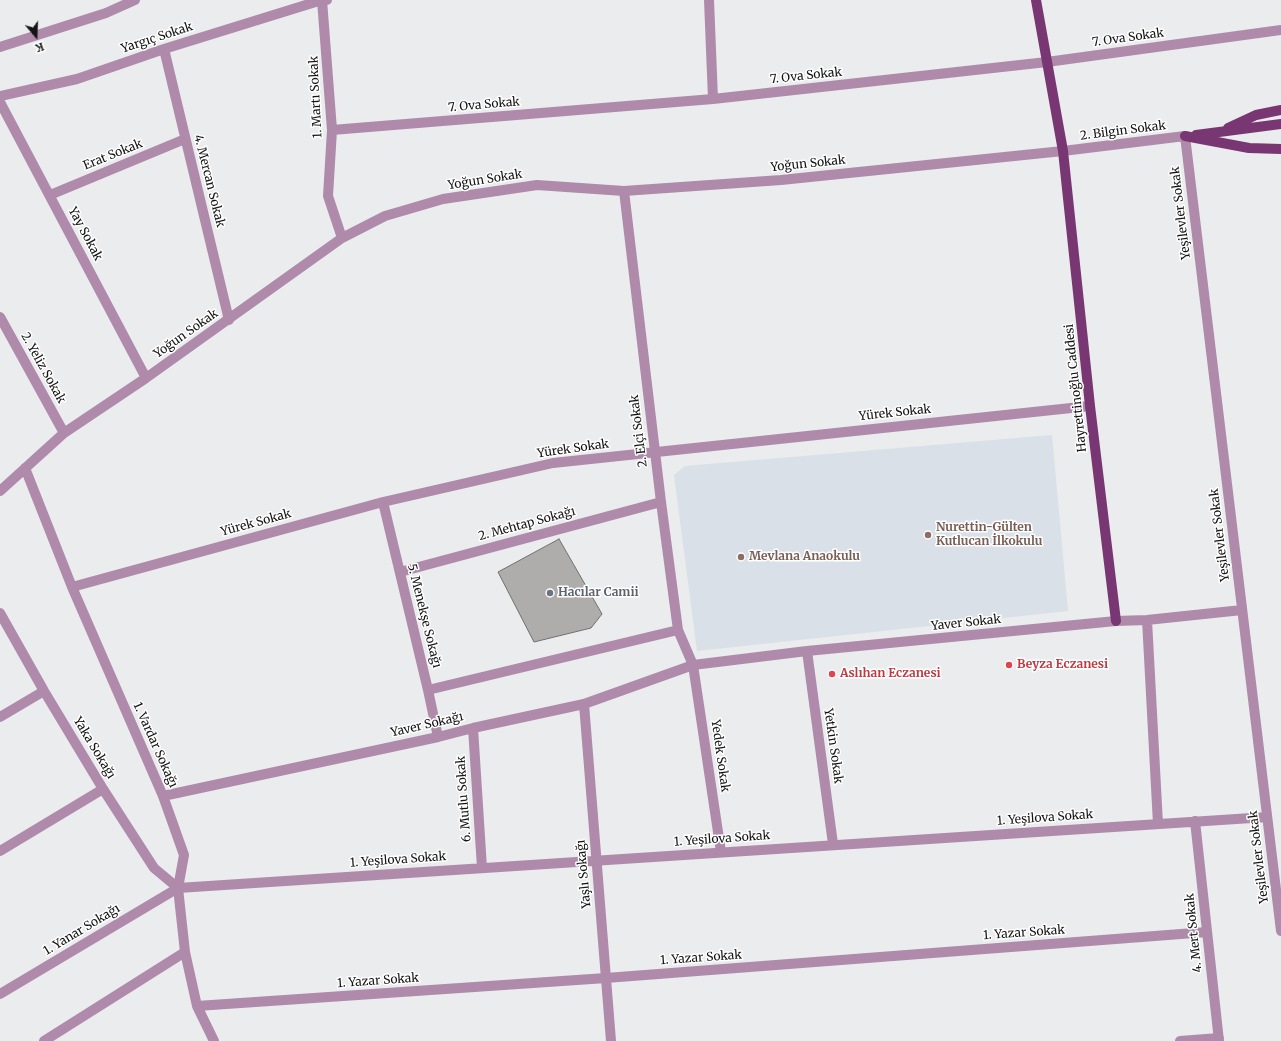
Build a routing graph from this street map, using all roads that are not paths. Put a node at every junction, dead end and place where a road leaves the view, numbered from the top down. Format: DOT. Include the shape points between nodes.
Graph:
graph roads {
  1 [pos="135,0"];
  2 [pos="322,0"];
  3 [pos="327,0"];
  4 [pos="708,0"];
  5 [pos="1036,0"];
  6 [pos="1281,30"];
  7 [pos="0,47"];
  8 [pos="164,49"];
  9 [pos="1048,62"];
  10 [pos="0,96"];
  11 [pos="713,99"];
  12 [pos="0,102"];
  13 [pos="1281,110"];
  14 [pos="1281,124"];
  15 [pos="332,130"];
  16 [pos="1218,132"];
  17 [pos="1185,136"];
  18 [pos="185,139"];
  19 [pos="1281,148"];
  20 [pos="1063,151"];
  21 [pos="624,191"];
  22 [pos="50,195"];
  23 [pos="342,238"];
  24 [pos="0,317"];
  25 [pos="229,320"];
  26 [pos="146,378"];
  27 [pos="1090,406"];
  28 [pos="64,433"];
  29 [pos="655,452"];
  30 [pos="25,468"];
  31 [pos="0,491"];
  32 [pos="383,502"];
  33 [pos="661,502"];
  34 [pos="400,572"];
  35 [pos="72,587"];
  36 [pos="1242,610"];
  37 [pos="0,613"];
  38 [pos="1147,620"];
  39 [pos="1116,621"];
  40 [pos="678,630"];
  41 [pos="807,651"];
  42 [pos="693,665"];
  43 [pos="428,690"];
  44 [pos="44,691"];
  45 [pos="584,704"];
  46 [pos="0,718"];
  47 [pos="473,728"];
  48 [pos="438,737"];
  49 [pos="103,789"];
  50 [pos="163,796"];
  51 [pos="1267,817"];
  52 [pos="1194,821"];
  53 [pos="1158,824"];
  54 [pos="833,844"];
  55 [pos="0,851"];
  56 [pos="721,852"];
  57 [pos="596,860"];
  58 [pos="482,868"];
  59 [pos="178,888"];
  60 [pos="1281,931"];
  61 [pos="1207,932"];
  62 [pos="185,952"];
  63 [pos="606,978"];
  64 [pos="0,994"];
  65 [pos="197,1006"];
  66 [pos="60,1037"];
  67 [pos="1219,1039"];
  68 [pos="44,1041"];
  69 [pos="214,1041"];
  70 [pos="610,1041"];
  71 [pos="1180,1041"];
  1 -- 7 [label="street" via="106,13"];
  2 -- 3 [label="street, Yargıç Sokak"];
  2 -- 8 [label="street, Yargıç Sokak"];
  2 -- 15 [label="street, 1. Martı Sokak"];
  4 -- 11 [label="street"];
  5 -- 9 [label="main road"];
  6 -- 9 [label="street, 7. Ova Sokak"];
  8 -- 10 [label="street, Yargıç Sokak" via="77,79"];
  8 -- 18 [label="street, 4. Mercan Sokak"];
  9 -- 11 [label="street, 7. Ova Sokak"];
  9 -- 20 [label="main road, Hayrettinoğlu Caddesi"];
  11 -- 15 [label="street, 7. Ova Sokak"];
  12 -- 22 [label="street, Yay Sokak"];
  13 -- 16 [label="main road" via="1256,115"];
  14 -- 16 [label="main road"];
  15 -- 23 [label="street, 1. Martı Sokak" via="328,196"];
  16 -- 17 [label="main road"];
  17 -- 19 [label="main road" via="1248,148"];
  17 -- 20 [label="street, 2. Bilgin Sokak"];
  17 -- 36 [label="street, Yeşilevler Sokak"];
  18 -- 22 [label="street, Erat Sokak"];
  18 -- 25 [label="street, 4. Mercan Sokak"];
  20 -- 21 [label="street, Yoğun Sokak" via="781,180"];
  20 -- 27 [label="main road, Hayrettinoğlu Caddesi"];
  21 -- 23 [label="street, Yoğun Sokak" via="537,185 443,200 385,216"];
  21 -- 29 [label="street, 2. Elçi Sokak"];
  22 -- 26 [label="street, Yay Sokak"];
  23 -- 25 [label="street, Yoğun Sokak"];
  24 -- 28 [label="street, 2. Yeliz Sokak"];
  25 -- 26 [label="street, Yoğun Sokak"];
  26 -- 28 [label="street, Yoğun Sokak"];
  27 -- 29 [label="street, Yürek Sokak"];
  27 -- 39 [label="main road, Hayrettinoğlu Caddesi"];
  28 -- 30 [label="street, Yoğun Sokak"];
  29 -- 32 [label="street, Yürek Sokak" via="553,463"];
  29 -- 33 [label="street, 2. Elçi Sokak"];
  30 -- 31 [label="street, Yoğun Sokak"];
  30 -- 35 [label="street, 1. Vardar Sokağı"];
  32 -- 34 [label="street, 5. Menekşe Sokağı"];
  32 -- 35 [label="street, Yürek Sokak"];
  33 -- 34 [label="street, 2. Mehtap Sokağı"];
  33 -- 40 [label="street, 2. Elçi Sokak"];
  34 -- 43 [label="street, 5. Menekşe Sokağı"];
  35 -- 50 [label="street, 1. Vardar Sokağı"];
  36 -- 38 [label="street, Yaver Sokak"];
  36 -- 51 [label="street, Yeşilevler Sokak"];
  37 -- 44 [label="street, Yaka Sokağı"];
  38 -- 39 [label="street, Yaver Sokak"];
  38 -- 53 [label="street"];
  39 -- 41 [label="street, Yaver Sokak"];
  40 -- 42 [label="street, 2. Elçi Sokak"];
  40 -- 43 [label="street"];
  41 -- 42 [label="street, Yaver Sokak"];
  41 -- 54 [label="street, Yetkin Sokak"];
  42 -- 45 [label="street, Yaver Sokağı"];
  42 -- 56 [label="street, Yedek Sokak"];
  43 -- 48 [label="street, 5. Menekşe Sokağı"];
  44 -- 46 [label="street"];
  44 -- 49 [label="street, Yaka Sokağı"];
  45 -- 47 [label="street, Yaver Sokağı"];
  45 -- 57 [label="street, Yaşlı Sokağı"];
  47 -- 48 [label="street, Yaver Sokağı"];
  47 -- 58 [label="street, 6. Mutlu Sokak"];
  48 -- 50 [label="street, Yaver Sokağı"];
  49 -- 55 [label="street"];
  49 -- 59 [label="street, Yaka Sokağı" via="154,868"];
  50 -- 59 [label="street, 1. Vardar Sokağı" via="184,855"];
  51 -- 52 [label="street, 1. Yeşilova Sokak"];
  51 -- 60 [label="street, Yeşilevler Sokak"];
  52 -- 53 [label="street, 1. Yeşilova Sokak"];
  52 -- 61 [label="street, 4. Mert Sokak"];
  53 -- 54 [label="street, 1. Yeşilova Sokak"];
  54 -- 56 [label="street, 1. Yeşilova Sokak"];
  56 -- 57 [label="street, 1. Yeşilova Sokak"];
  57 -- 58 [label="street, 1. Yeşilova Sokak"];
  57 -- 63 [label="street, Yaşlı Sokağı"];
  58 -- 59 [label="street, 1. Yeşilova Sokak"];
  59 -- 62 [label="street, 1. Vardar Sokağı"];
  59 -- 64 [label="street, 1. Yanar Sokağı"];
  61 -- 63 [label="street, 1. Yazar Sokak"];
  61 -- 67 [label="street, 4. Mert Sokak"];
  62 -- 65 [label="street, 1. Vardar Sokağı"];
  62 -- 66 [label="street"];
  63 -- 65 [label="street, 1. Yazar Sokak"];
  63 -- 70 [label="street, Yaşlı Sokağı"];
  65 -- 69 [label="street, 1. Vardar Sokağı"];
  66 -- 68 [label="street"];
  67 -- 71 [label="street"];
}
